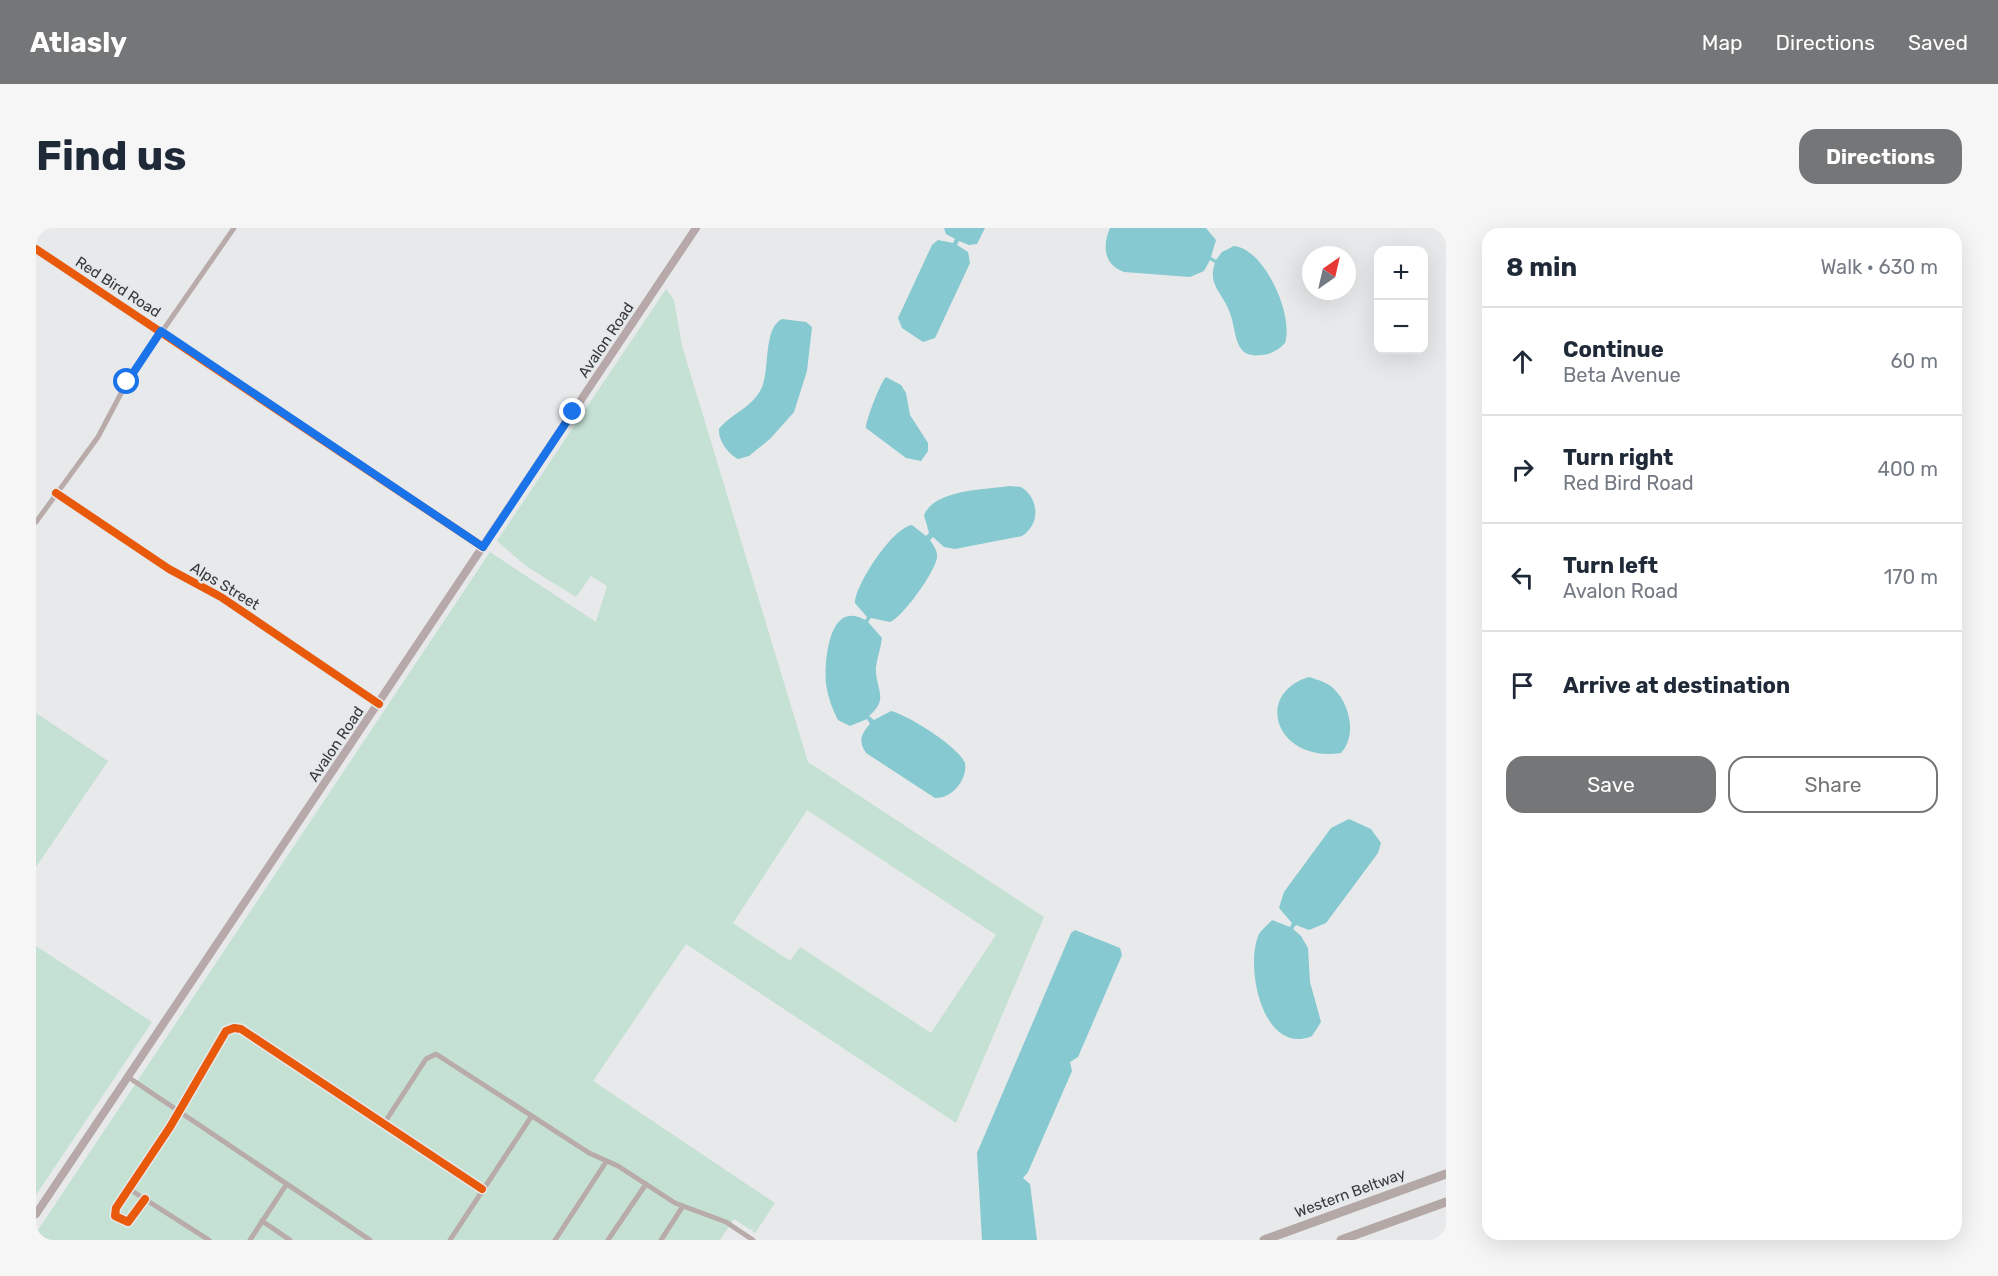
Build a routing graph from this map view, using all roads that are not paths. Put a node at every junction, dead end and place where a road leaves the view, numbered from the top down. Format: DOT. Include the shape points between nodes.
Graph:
graph roads {
  1 [pos="234,228"];
  2 [pos="696,228"];
  3 [pos="36,249"];
  4 [pos="161,331"];
  5 [pos="56,493"];
  6 [pos="36,522"];
  7 [pos="483,547"];
  8 [pos="378,704"];
  9 [pos="128,1077"];
  10 [pos="177,1112"];
  11 [pos="531,1117"];
  12 [pos="383,1125"];
  13 [pos="606,1162"];
  14 [pos="1446,1174"];
  15 [pos="646,1184"];
  16 [pos="286,1185"];
  17 [pos="129,1188"];
  18 [pos="482,1189"];
  19 [pos="145,1199"];
  20 [pos="1446,1202"];
  21 [pos="683,1206"];
  22 [pos="36,1214"];
  23 [pos="262,1221"];
  24 [pos="209,1240"];
  25 [pos="250,1240"];
  26 [pos="290,1240"];
  27 [pos="370,1240"];
  28 [pos="450,1240"];
  29 [pos="555,1240"];
  30 [pos="608,1240"];
  31 [pos="661,1240"];
  32 [pos="753,1240"];
  33 [pos="1264,1240"];
  34 [pos="1341,1240"];
  1 -- 4 [label="street"];
  2 -- 7 [label="main road, Avalon Road"];
  3 -- 4 [label="street, Red Bird Road"];
  4 -- 5 [label="street" via="127,382 98,437"];
  4 -- 7 [label="street, Red Bird Road"];
  5 -- 6 [label="street"];
  5 -- 8 [label="street, Alps Street"];
  7 -- 8 [label="main road, Avalon Road"];
  8 -- 9 [label="main road, Avalon Road"];
  9 -- 10 [label="street"];
  9 -- 22 [label="main road, Avalon Road"];
  10 -- 12 [label="street" via="226,1031 234,1028"];
  10 -- 16 [label="street"];
  10 -- 17 [label="street"];
  11 -- 12 [label="street" via="436,1054 426,1059"];
  11 -- 13 [label="street"];
  11 -- 18 [label="street"];
  12 -- 18 [label="street"];
  13 -- 15 [label="street"];
  13 -- 29 [label="street"];
  14 -- 33 [label="highway, Western Beltway"];
  15 -- 21 [label="street"];
  15 -- 30 [label="street"];
  16 -- 23 [label="street"];
  16 -- 27 [label="street"];
  17 -- 19 [label="street"];
  17 -- 19 [label="street" via="116,1208 115,1216 120,1221 128,1222"];
  18 -- 28 [label="street"];
  19 -- 24 [label="street"];
  20 -- 34 [label="highway"];
  21 -- 31 [label="street"];
  21 -- 32 [label="street" via="726,1222"];
  23 -- 25 [label="street"];
  23 -- 26 [label="street"];
}
